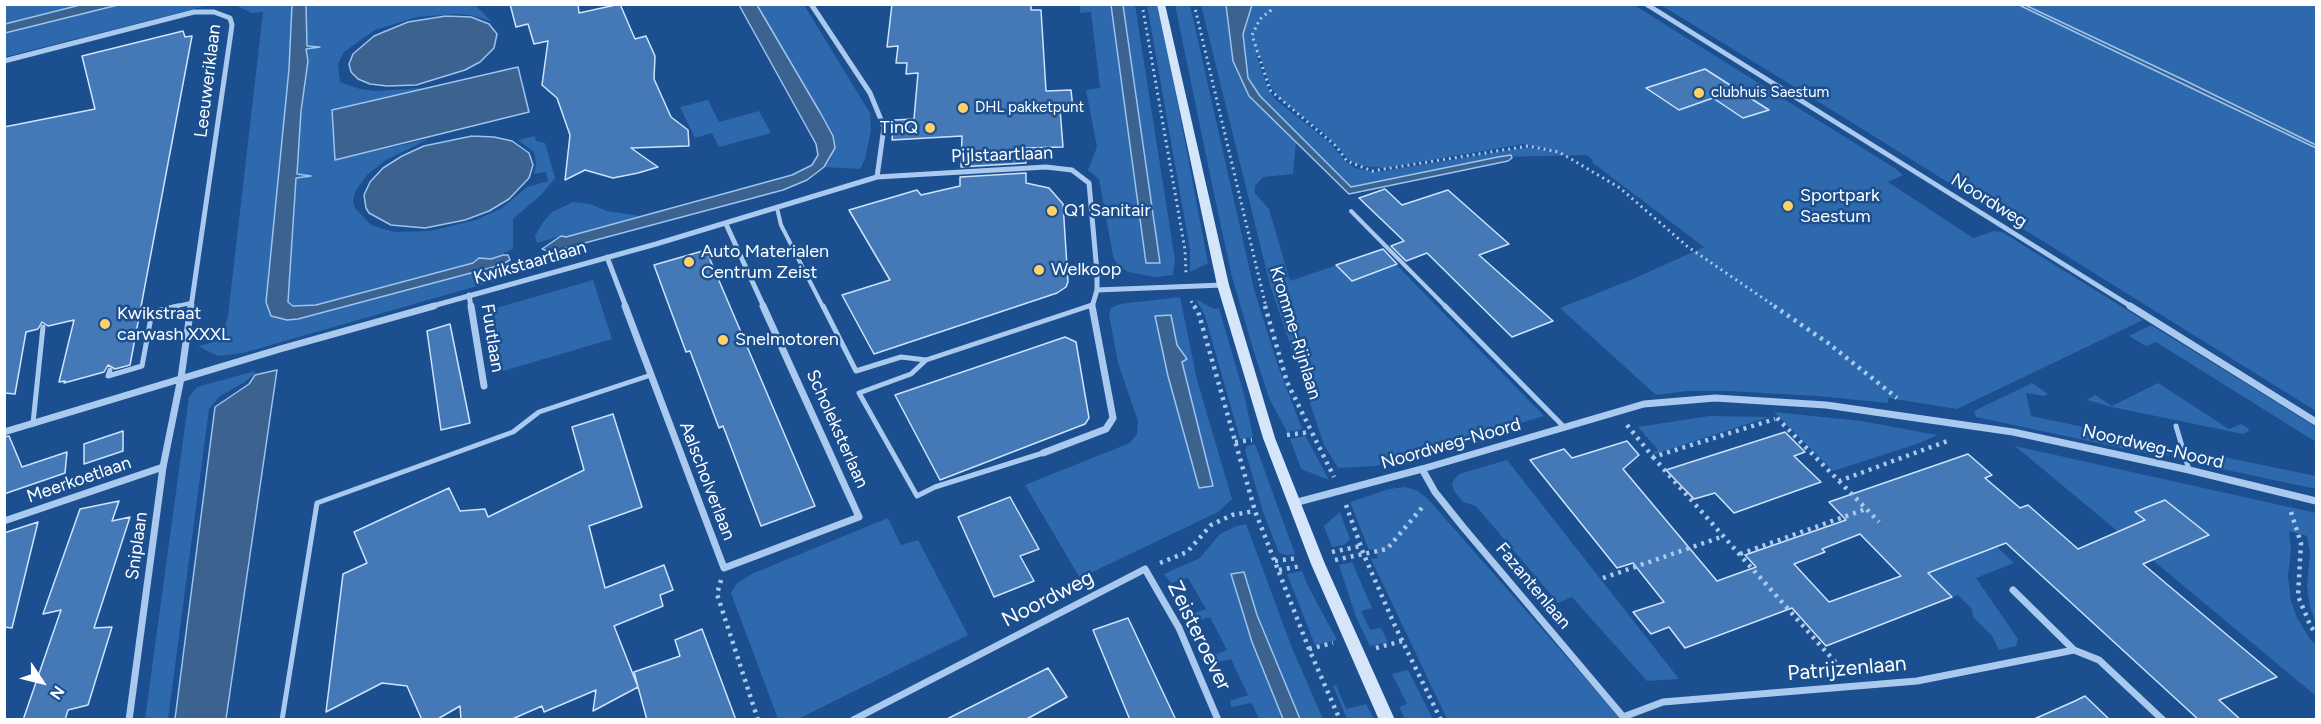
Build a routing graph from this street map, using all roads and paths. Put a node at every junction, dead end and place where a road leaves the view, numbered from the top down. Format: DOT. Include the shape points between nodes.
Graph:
graph roads {
  1 [pos="811,4"];
  2 [pos="1142,4"];
  3 [pos="1161,4"];
  4 [pos="1194,4"];
  5 [pos="1272,4"];
  6 [pos="1646,4"];
  7 [pos="4,61"];
  8 [pos="877,177"];
  9 [pos="777,208"];
  10 [pos="1351,211"];
  11 [pos="726,224"];
  12 [pos="607,257"];
  13 [pos="1222,285"];
  14 [pos="1186,287"];
  15 [pos="1097,290"];
  16 [pos="470,295"];
  17 [pos="191,303"];
  18 [pos="1092,306"];
  19 [pos="43,327"];
  20 [pos="926,360"];
  21 [pos="110,370"];
  22 [pos="651,375"];
  23 [pos="181,378"];
  24 [pos="484,386"];
  25 [pos="1753,398"];
  26 [pos="1616,412"];
  27 [pos="1777,418"];
  28 [pos="1928,419"];
  29 [pos="2316,422"];
  30 [pos="33,423"];
  31 [pos="2176,426"];
  32 [pos="1564,427"];
  33 [pos="1981,428"];
  34 [pos="4,432"];
  35 [pos="1043,453"];
  36 [pos="1653,457"];
  37 [pos="163,467"];
  38 [pos="1422,469"];
  39 [pos="2189,470"];
  40 [pos="1839,481"];
  41 [pos="1341,490"];
  42 [pos="1435,492"];
  43 [pos="2285,494"];
  44 [pos="2316,501"];
  45 [pos="1294,503"];
  46 [pos="1866,509"];
  47 [pos="1255,511"];
  48 [pos="4,521"];
  49 [pos="1879,522"];
  50 [pos="1724,536"];
  51 [pos="1740,554"];
  52 [pos="1364,555"];
  53 [pos="1318,564"];
  54 [pos="724,568"];
  55 [pos="1145,569"];
  56 [pos="1279,570"];
  57 [pos="1603,578"];
  58 [pos="2013,590"];
  59 [pos="2316,633"];
  60 [pos="1402,641"];
  61 [pos="2074,650"];
  62 [pos="1379,658"];
  63 [pos="1858,687"];
  64 [pos="1624,718"];
  65 [pos="129,720"];
  66 [pos="282,720"];
  67 [pos="758,720"];
  68 [pos="853,720"];
  69 [pos="1218,720"];
  70 [pos="1340,720"];
  71 [pos="1387,720"];
  72 [pos="1441,720"];
  73 [pos="2163,720"];
  1 -- 8 [label="street" via="870,93 884,127"];
  2 -- 14 [label="path" via="1185,250"];
  3 -- 13 [label="street"];
  4 -- 41 [label="path, Kromme-Rijnlaan" via="1259,284 1287,382"];
  5 -- 28 [label="path" via="1252,35 1270,90 1336,146 1347,161 1372,171 1528,146 1559,152 1620,188 1688,247 1828,342"];
  6 -- 29 [label="street, Noordweg"];
  7 -- 17 [label="street, Leeuweriklaan" via="194,12 214,12 230,18"];
  8 -- 9 [label="street, Kwikstaartlaan"];
  8 -- 15 [label="street, Pijlstaartlaan" via="1046,166 1072,170 1086,179 1091,192"];
  9 -- 11 [label="street, Kwikstaartlaan"];
  9 -- 20 [label="lane" via="781,225 856,371 901,357"];
  10 -- 32 [label="lane"];
  11 -- 12 [label="street, Kwikstaartlaan"];
  11 -- 54 [label="street, Scholeksterlaan" via="859,517"];
  12 -- 16 [label="street, Kwikstaartlaan"];
  12 -- 22 [label="street, Aalscholverlaan"];
  13 -- 14 [label="street"];
  13 -- 45 [label="street" via="1269,438"];
  14 -- 15 [label="street"];
  14 -- 47 [label="path" via="1198,311"];
  15 -- 18 [label="street, Pijlstaartlaan"];
  16 -- 23 [label="street, Kwikstaartlaan"];
  16 -- 24 [label="street, Fuutlaan"];
  17 -- 21 [label="lane" via="152,312 141,366 108,376"];
  17 -- 23 [label="street, Leeuweriklaan"];
  18 -- 20 [label="lane"];
  18 -- 35 [label="street, Pijlstaartlaan" via="1113,418 1106,429"];
  19 -- 30 [label="lane"];
  20 -- 35 [label="lane" via="911,374 859,393 917,496"];
  22 -- 54 [label="street, Aalscholverlaan"];
  22 -- 66 [label="lane" via="540,412 513,432 317,503"];
  23 -- 30 [label="street, Kwikstaartlaan"];
  23 -- 37 [label="street, Sniplaan"];
  25 -- 26 [label="street, Noordweg-Noord" via="1644,404"];
  25 -- 27 [label="path"];
  25 -- 28 [label="street, Noordweg-Noord"];
  26 -- 32 [label="street, Noordweg-Noord"];
  26 -- 36 [label="path"];
  27 -- 36 [label="path"];
  27 -- 40 [label="path"];
  28 -- 33 [label="street, Noordweg-Noord"];
  30 -- 34 [label="street, Kwikstaartlaan"];
  31 -- 39 [label="lane"];
  32 -- 38 [label="street, Noordweg-Noord"];
  33 -- 39 [label="street, Noordweg-Noord"];
  33 -- 40 [label="path"];
  36 -- 50 [label="path"];
  37 -- 48 [label="street, Meerkoetlaan"];
  37 -- 65 [label="street, Sniplaan"];
  38 -- 41 [label="street, Noordweg-Noord"];
  38 -- 42 [label="street, Fazantenlaan"];
  39 -- 43 [label="street, Noordweg-Noord"];
  40 -- 46 [label="path"];
  41 -- 45 [label="street, Noordweg-Noord"];
  41 -- 52 [label="path, Kromme-Rijnlaan"];
  42 -- 52 [label="path" via="1387,549"];
  42 -- 64 [label="street, Fazantenlaan"];
  43 -- 44 [label="street, Noordweg-Noord"];
  43 -- 59 [label="path" via="2301,543 2298,596"];
  45 -- 53 [label="street"];
  46 -- 49 [label="path"];
  46 -- 51 [label="path"];
  47 -- 55 [label="path" via="1232,515 1210,525 1187,552"];
  47 -- 56 [label="path"];
  50 -- 51 [label="path"];
  50 -- 57 [label="path"];
  51 -- 63 [label="path"];
  52 -- 53 [label="path"];
  52 -- 60 [label="path, Kromme-Rijnlaan"];
  53 -- 56 [label="path"];
  53 -- 71 [label="street"];
  54 -- 67 [label="path, Aalscholverlaan" via="717,594"];
  55 -- 68 [label="street, Noordweg"];
  55 -- 69 [label="street, Zeisteroever" via="1179,628"];
  56 -- 70 [label="path"];
  58 -- 61 [label="street"];
  60 -- 62 [label="path" via="1375,649"];
  60 -- 72 [label="path, Kromme-Rijnlaan"];
  61 -- 63 [label="street, Patrijzenlaan" via="1917,681"];
  61 -- 73 [label="street" via="2099,660"];
  63 -- 64 [label="street, Patrijzenlaan" via="1663,702"];
}
